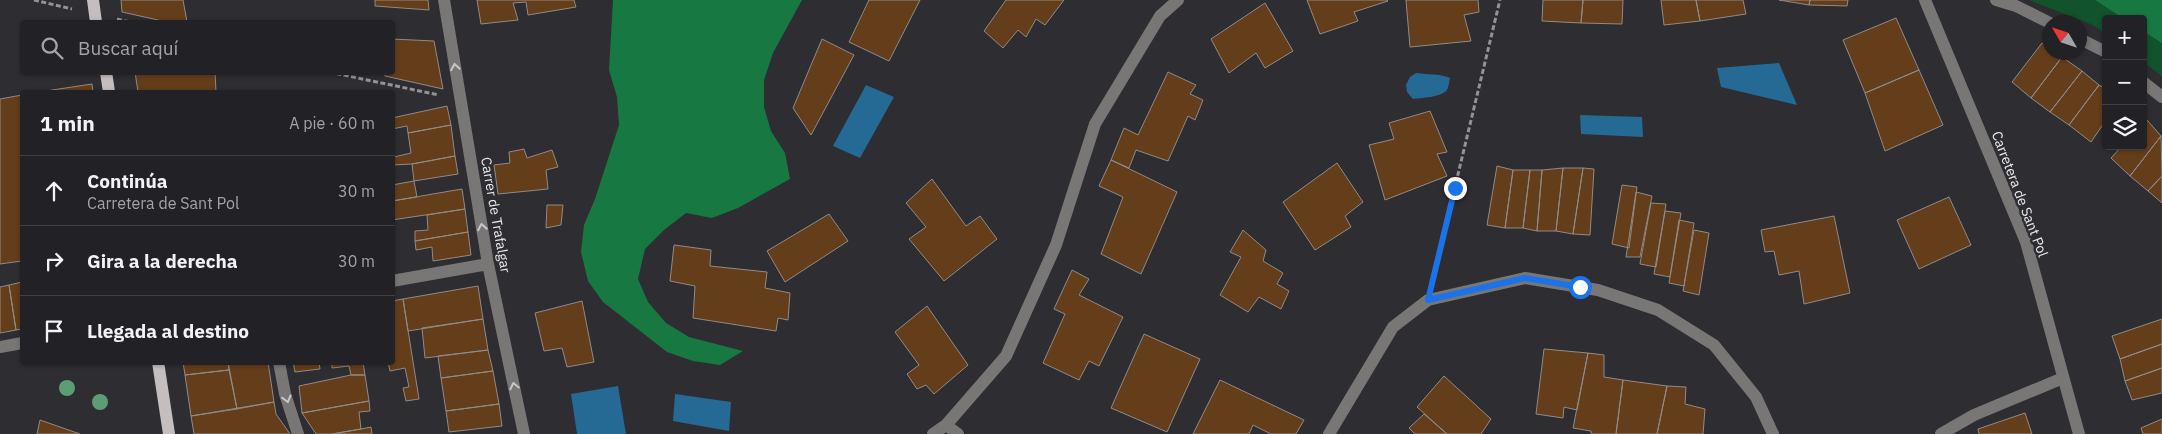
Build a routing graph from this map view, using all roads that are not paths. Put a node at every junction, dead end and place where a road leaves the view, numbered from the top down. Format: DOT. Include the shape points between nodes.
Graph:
graph roads {
  1 [pos="93,0"];
  2 [pos="444,0"];
  3 [pos="1178,0"];
  4 [pos="1925,0"];
  5 [pos="1996,0"];
  6 [pos="2042,19"];
  7 [pos="96,20"];
  8 [pos="2087,42"];
  9 [pos="2102,50"];
  10 [pos="106,75"];
  11 [pos="2147,85"];
  12 [pos="109,90"];
  13 [pos="2162,97"];
  14 [pos="488,264"];
  15 [pos="395,280"];
  16 [pos="20,343"];
  17 [pos="0,347"];
  18 [pos="158,365"];
  19 [pos="280,365"];
  20 [pos="2063,378"];
  21 [pos="946,425"];
  22 [pos="169,434"];
  23 [pos="298,434"];
  24 [pos="524,434"];
  25 [pos="933,434"];
  26 [pos="958,434"];
  27 [pos="1329,434"];
  28 [pos="1772,434"];
  29 [pos="1941,434"];
  30 [pos="2079,434"];
  1 -- 7 [label="main road"];
  14 -- 2 [label="street, Carrer de Trafalgar, one-way"];
  3 -- 21 [label="street" via="1160,16 1095,124 1056,245 1006,356"];
  4 -- 20 [label="street, Carretera de Sant Pol" via="2026,242"];
  5 -- 6 [label="street"];
  8 -- 9 [label="street"];
  10 -- 12 [label="main road"];
  11 -- 13 [label="street"];
  14 -- 15 [label="street"];
  24 -- 14 [label="street, Carrer de Trafalgar, one-way"];
  16 -- 17 [label="street"];
  18 -- 22 [label="main road"];
  19 -- 23 [label="street, one-way" via="285,394"];
  20 -- 29 [label="street" via="1974,415"];
  20 -- 30 [label="street, Carretera de Sant Pol"];
  21 -- 25 [label="street"];
  21 -- 26 [label="street"];
  27 -- 28 [label="street" via="1393,326 1428,300 1525,278 1598,290 1658,310 1714,345 1756,397"];
}
